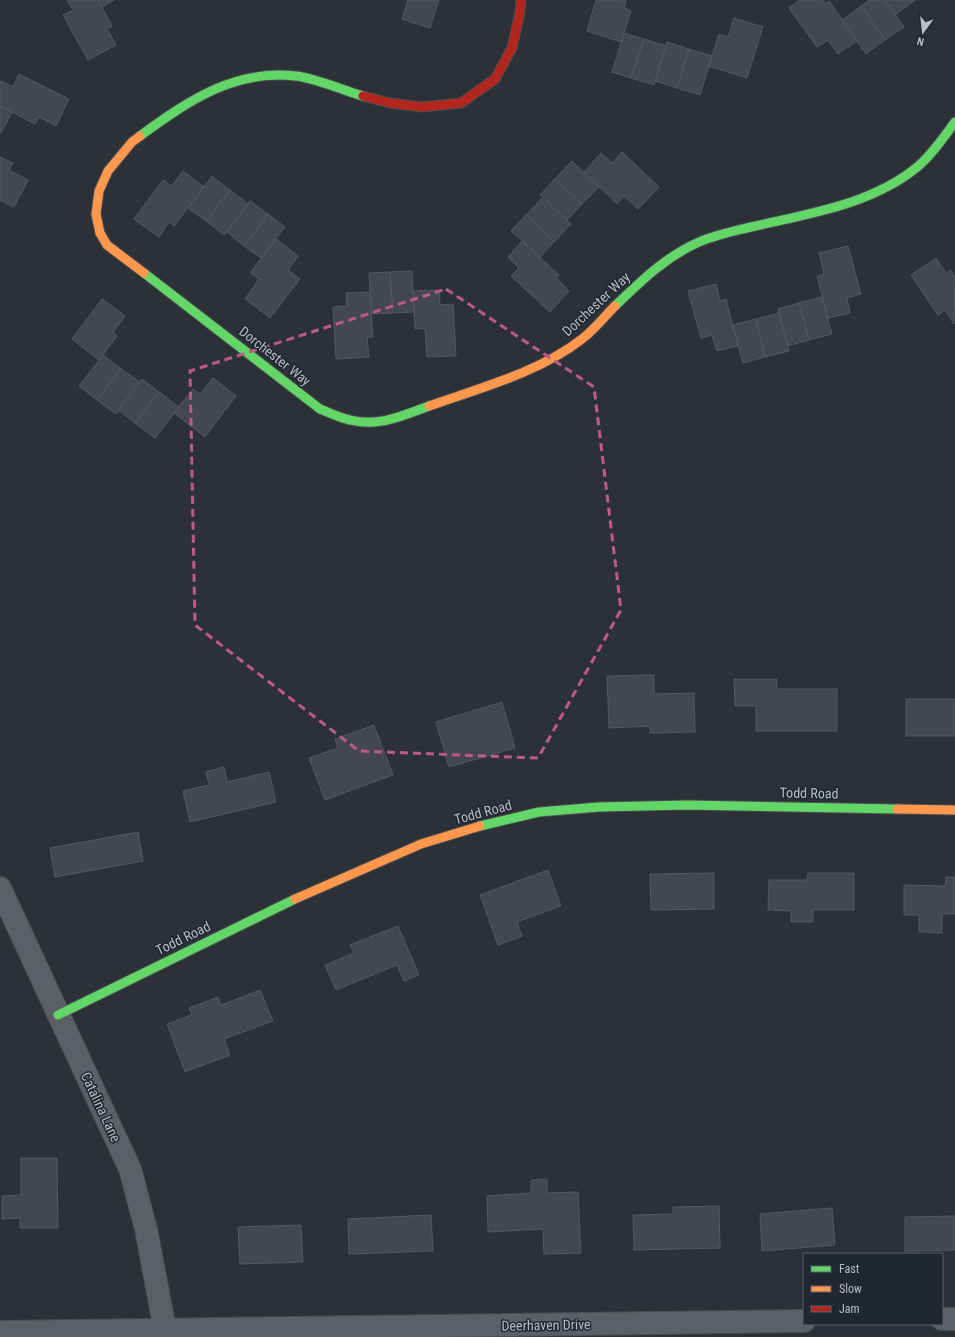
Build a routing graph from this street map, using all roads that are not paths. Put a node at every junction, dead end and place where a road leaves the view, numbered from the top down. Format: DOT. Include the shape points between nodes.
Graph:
graph roads {
  1 [pos="521,0"];
  2 [pos="955,122"];
  3 [pos="955,810"];
  4 [pos="0,888"];
  5 [pos="58,1015"];
  6 [pos="955,1319"];
  7 [pos="943,1320"];
  8 [pos="803,1321"];
  9 [pos="0,1332"];
  10 [pos="165,1333"];
  1 -- 2 [label="street, Dorchester Way" via="512,48 495,79 461,104 422,107 390,103 297,76 259,76 215,88 132,142 108,171 99,191 96,214 100,233 107,245 320,409 349,420 373,423 397,418 535,368 559,355 598,325 652,271 677,253 699,242 722,234 839,206 883,189 916,168"];
  3 -- 5 [label="street, Todd Road" via="688,805 599,807 539,812 478,826 421,844 282,905"];
  4 -- 5 [label="street, Catalina Lane"];
  5 -- 10 [label="street, Catalina Lane" via="130,1169 146,1229"];
  6 -- 7 [label="street"];
  8 -- 10 [label="street, Deerhaven Drive"];
  9 -- 10 [label="street, Deerhaven Drive"];
}
